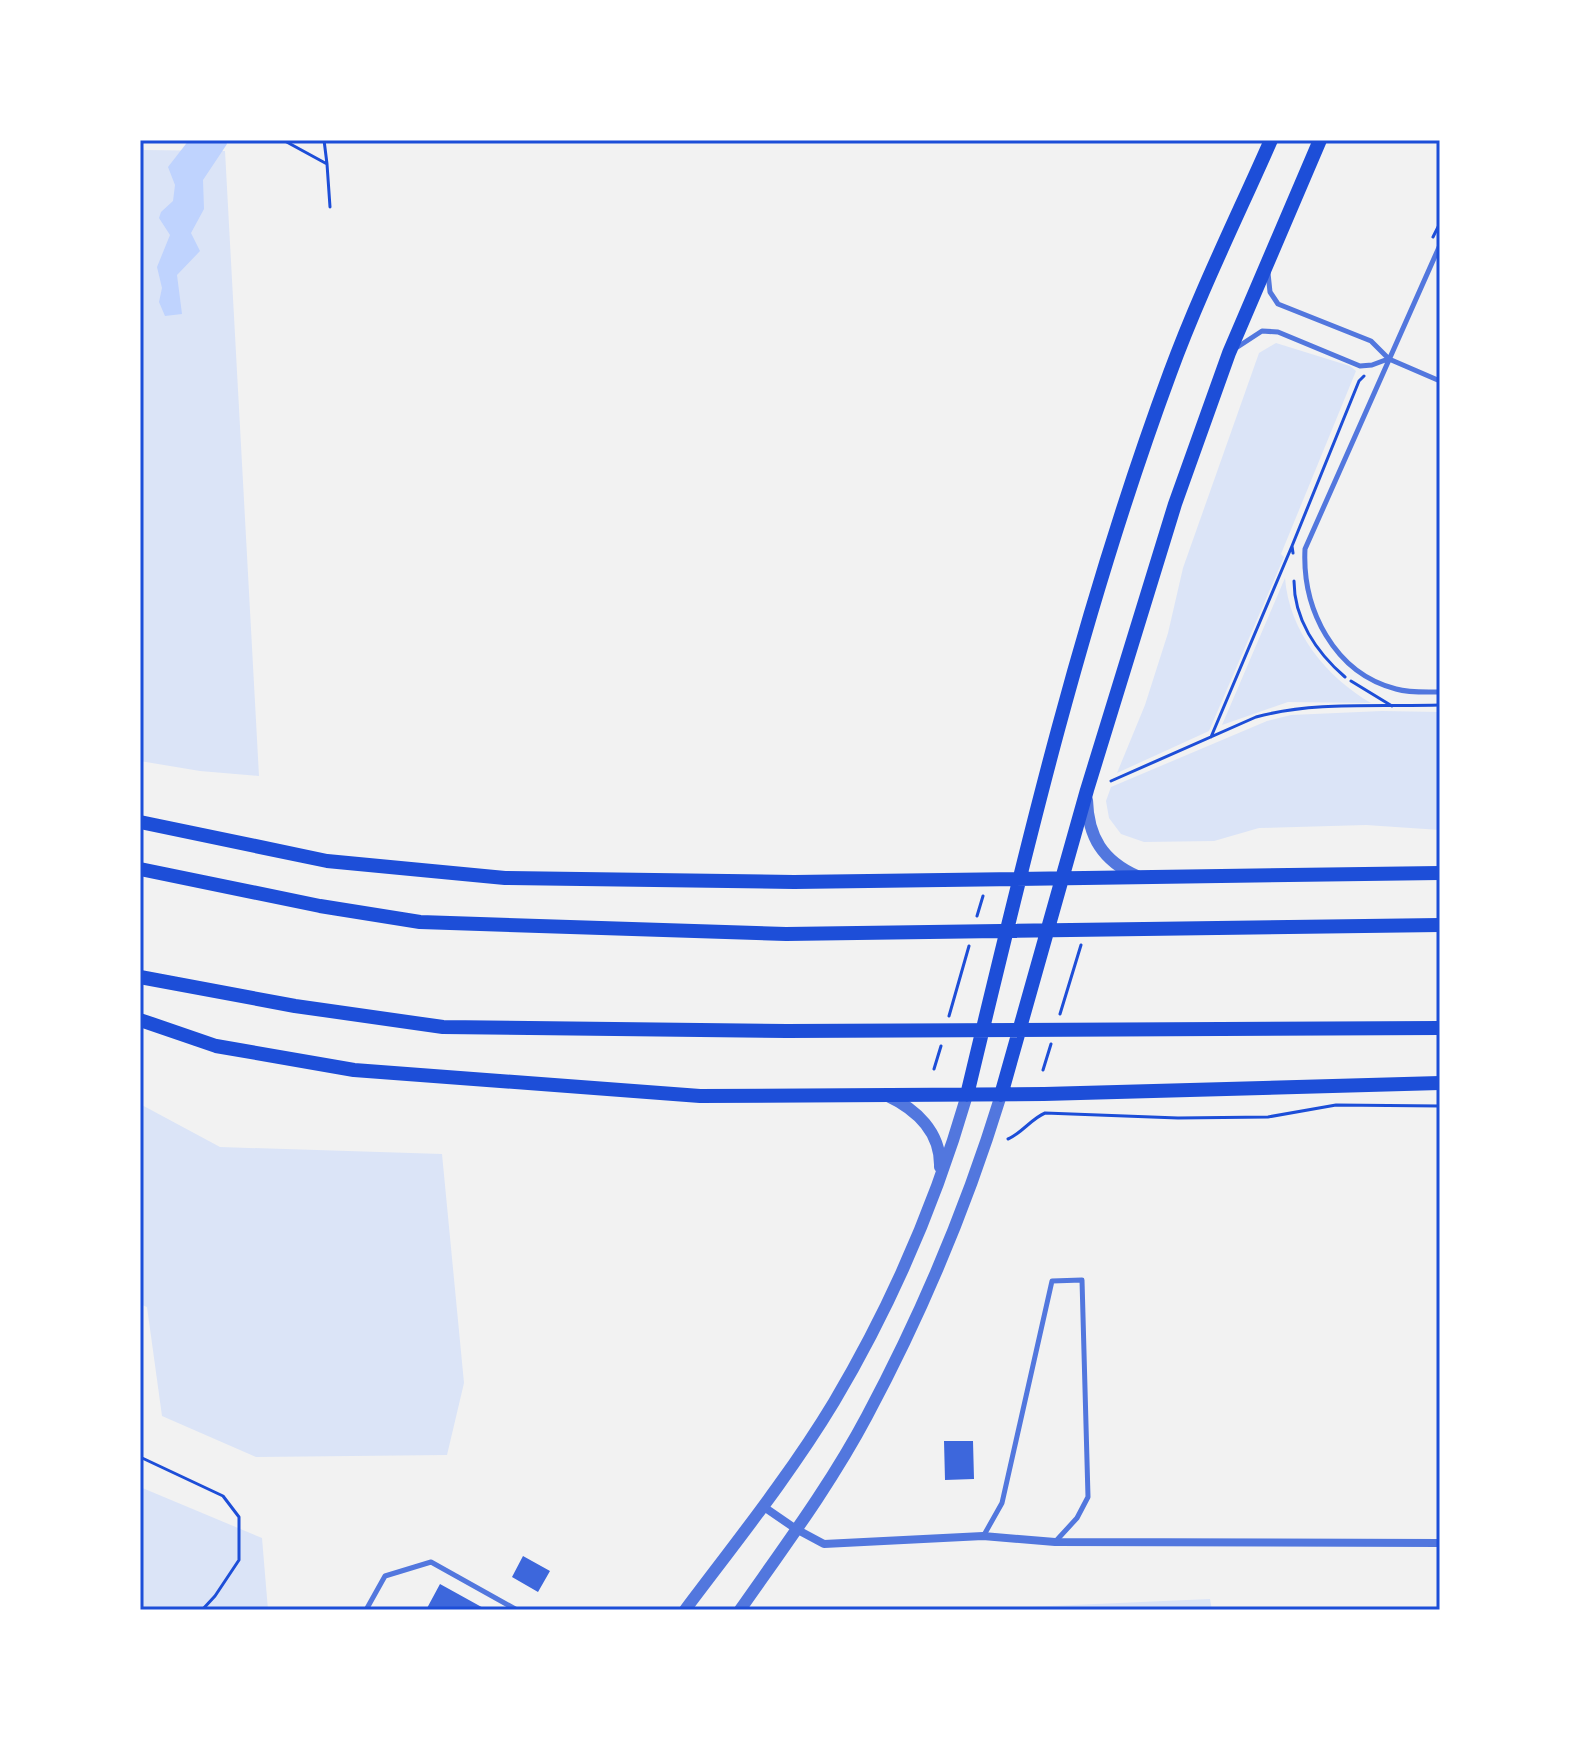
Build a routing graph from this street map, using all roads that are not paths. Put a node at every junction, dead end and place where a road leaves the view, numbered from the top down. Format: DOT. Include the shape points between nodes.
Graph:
graph roads {
  1 [pos="1271,140"];
  2 [pos="1320,140"];
  3 [pos="1440,245"];
  4 [pos="1269,256"];
  5 [pos="1229,353"];
  6 [pos="1389,359"];
  7 [pos="1440,381"];
  8 [pos="1440,692"];
  9 [pos="1087,790"];
  10 [pos="140,822"];
  11 [pos="140,869"];
  12 [pos="1440,873"];
  13 [pos="1140,878"];
  14 [pos="1018,879"];
  15 [pos="1063,879"];
  16 [pos="1440,925"];
  17 [pos="140,977"];
  18 [pos="140,1020"];
  19 [pos="1440,1028"];
  20 [pos="1440,1083"];
  21 [pos="886,1095"];
  22 [pos="967,1095"];
  23 [pos="1001,1095"];
  24 [pos="939,1178"];
  25 [pos="764,1507"];
  26 [pos="796,1529"];
  27 [pos="983,1536"];
  28 [pos="1055,1542"];
  29 [pos="1440,1543"];
  30 [pos="366,1610"];
  31 [pos="517,1610"];
  32 [pos="685,1610"];
  33 [pos="740,1610"];
  1 -- 14 [label="main road" via="1171,370 1125,502"];
  2 -- 4 [label="main road"];
  3 -- 6 [label="lane"];
  4 -- 5 [label="main road"];
  4 -- 6 [label="lane" via="1270,292 1278,304 1371,341"];
  5 -- 6 [label="lane" via="1262,331 1278,332 1360,366"];
  5 -- 9 [label="main road" via="1175,504"];
  6 -- 7 [label="lane"];
  6 -- 8 [label="lane" via="1305,549 1303,575 1325,636 1361,674 1399,690"];
  9 -- 13 [label="street" via="1091,832 1099,846 1121,869"];
  9 -- 15 [label="main road"];
  10 -- 14 [label="main road" via="327,861 505,878"];
  11 -- 16 [label="main road" via="420,922 786,934"];
  12 -- 13 [label="main road"];
  13 -- 15 [label="main road"];
  14 -- 15 [label="main road"];
  14 -- 22 [label="main road"];
  15 -- 23 [label="main road"];
  17 -- 19 [label="main road" via="443,1027"];
  18 -- 21 [label="main road" via="216,1046 354,1070 700,1096"];
  20 -- 23 [label="main road"];
  21 -- 22 [label="main road"];
  21 -- 24 [label="street" via="925,1122 940,1157"];
  22 -- 23 [label="main road"];
  22 -- 24 [label="street"];
  23 -- 26 [label="street" via="953,1235 923,1302 866,1418"];
  24 -- 25 [label="street" via="881,1316 834,1403"];
  25 -- 26 [label="street"];
  25 -- 32 [label="street"];
  26 -- 27 [label="street" via="824,1544"];
  26 -- 33 [label="street"];
  27 -- 28 [label="street"];
  27 -- 28 [label="lane" via="1002,1503 1052,1281 1082,1280 1088,1497"];
  28 -- 29 [label="street"];
  30 -- 31 [label="lane" via="385,1576 431,1562"];
}
